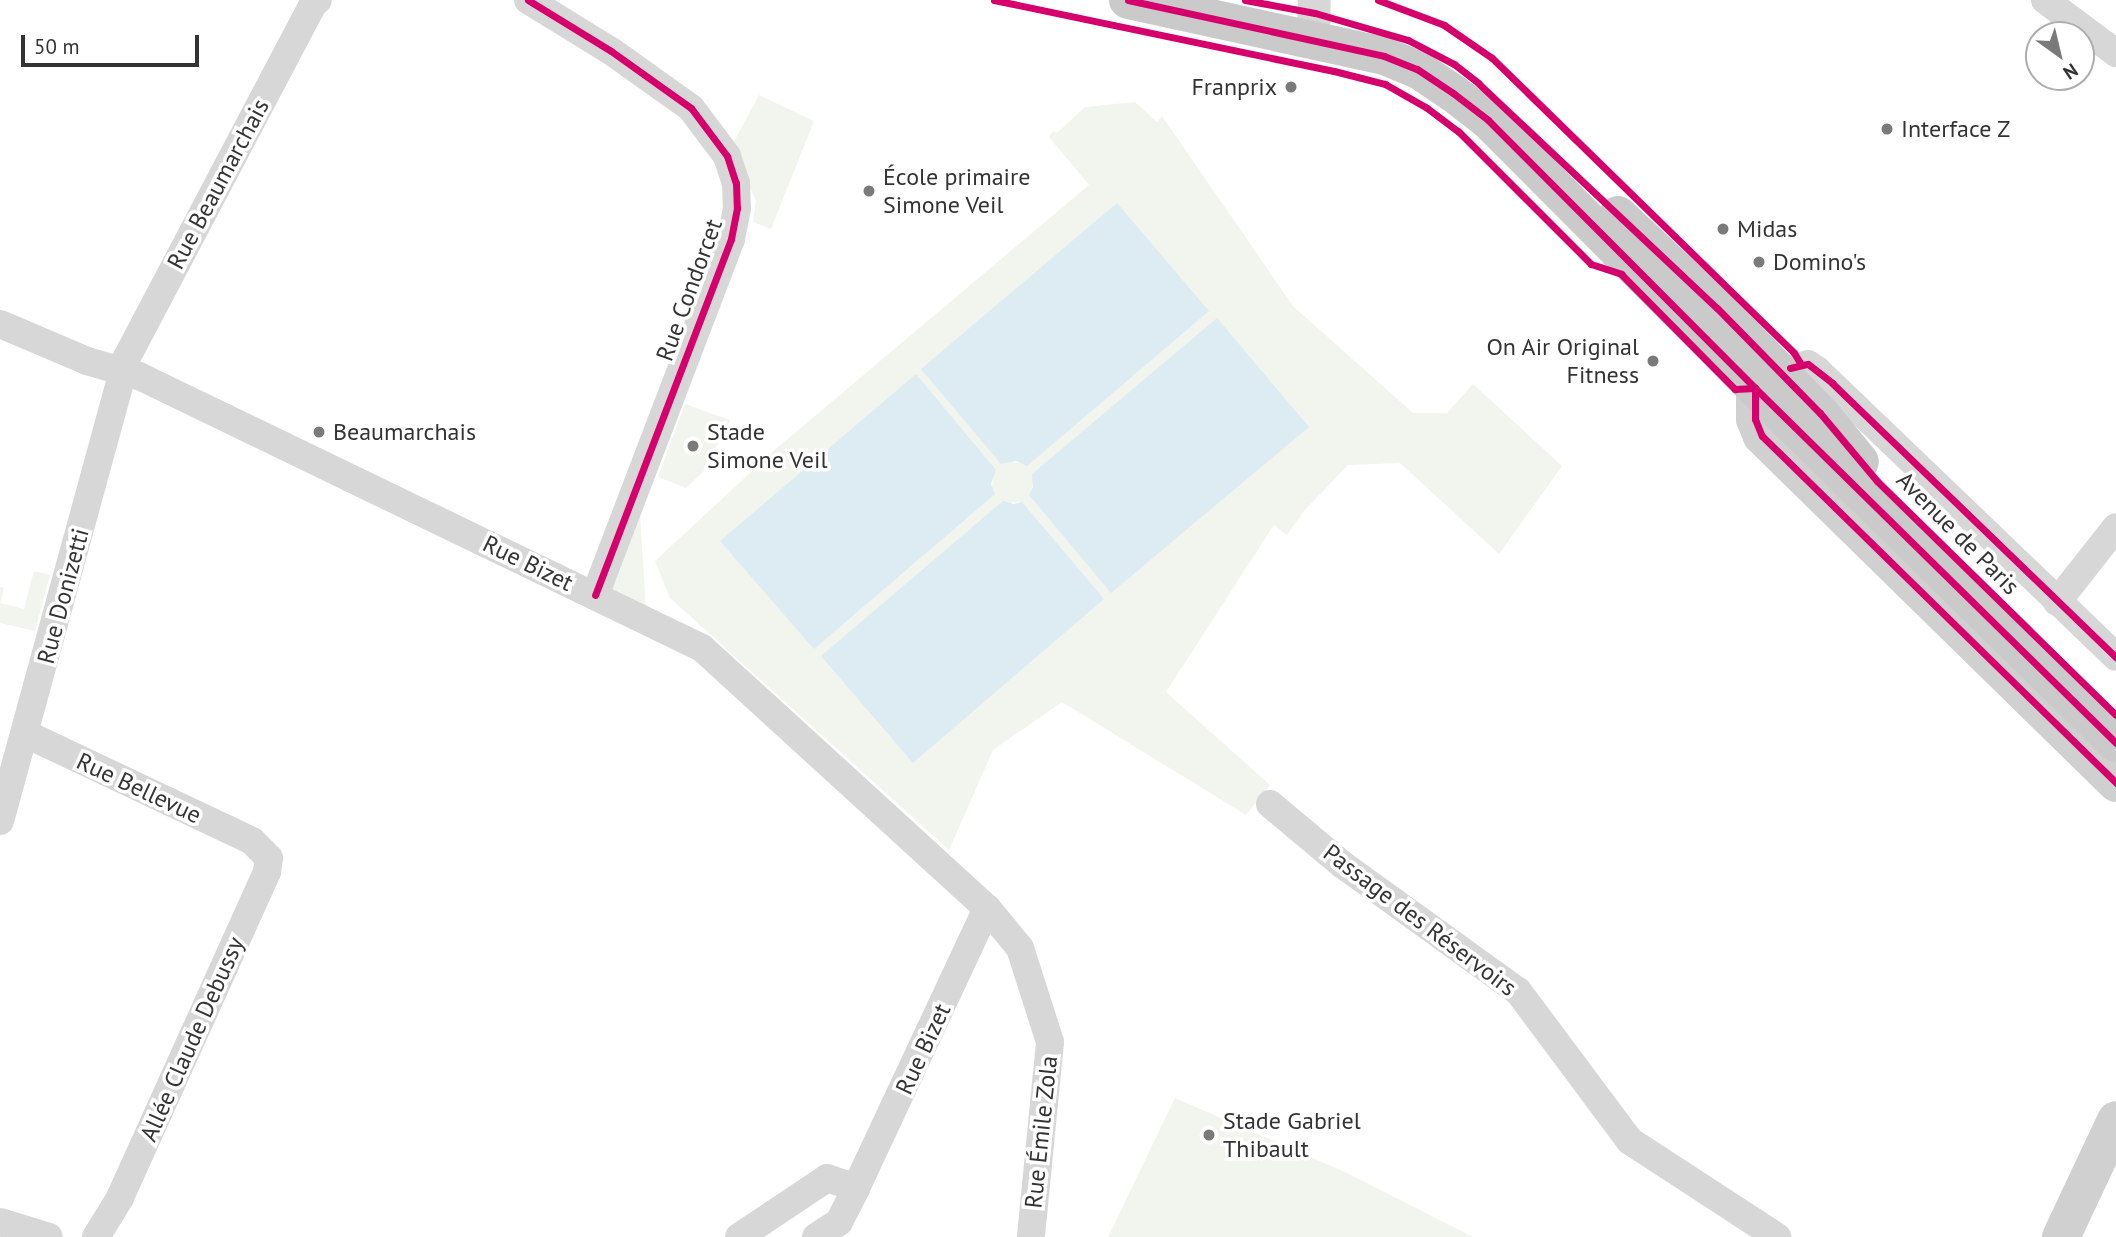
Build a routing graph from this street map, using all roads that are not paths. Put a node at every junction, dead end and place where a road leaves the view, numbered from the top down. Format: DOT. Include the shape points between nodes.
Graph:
graph roads {
  1 [pos="528,0"];
  2 [pos="1128,0"];
  3 [pos="1245,0"];
  4 [pos="2045,0"];
  5 [pos="310,1"];
  6 [pos="1314,17"];
  7 [pos="2116,53"];
  8 [pos="0,324"];
  9 [pos="122,371"];
  10 [pos="1767,380"];
  11 [pos="2116,527"];
  12 [pos="594,595"];
  13 [pos="2057,603"];
  14 [pos="2116,657"];
  15 [pos="2116,715"];
  16 [pos="26,734"];
  17 [pos="2116,743"];
  18 [pos="2116,783"];
  19 [pos="1270,804"];
  20 [pos="0,821"];
  21 [pos="252,841"];
  22 [pos="987,908"];
  23 [pos="1020,948"];
  24 [pos="2116,1120"];
  25 [pos="856,1188"];
  26 [pos="0,1222"];
  27 [pos="49,1237"];
  28 [pos="96,1237"];
  29 [pos="739,1237"];
  30 [pos="816,1237"];
  31 [pos="1031,1237"];
  32 [pos="1777,1237"];
  33 [pos="2061,1237"];
  1 -- 12 [label="street, Rue Condorcet" via="691,107 727,156 737,183 731,239"];
  2 -- 6 [label="main road"];
  3 -- 6 [label="main road"];
  4 -- 7 [label="street"];
  5 -- 9 [label="street, Rue Beaumarchais"];
  6 -- 10 [label="main road, Avenue de Paris" via="1417,69 1488,120"];
  8 -- 9 [label="street, Rue Bizet"];
  9 -- 12 [label="street, Rue Bizet"];
  9 -- 16 [label="street, Rue Donizetti"];
  10 -- 13 [label="street, Avenue de Paris" via="1801,364 1813,366"];
  10 -- 15 [label="main road, Avenue de Paris" via="1820,413 1877,481"];
  10 -- 17 [label="main road, Avenue de Paris"];
  10 -- 18 [label="main road" via="1755,419 1762,436"];
  11 -- 13 [label="street"];
  12 -- 22 [label="street, Rue Bizet" via="702,648"];
  13 -- 14 [label="street, Avenue de Paris"];
  16 -- 20 [label="street, Rue Donizetti"];
  16 -- 21 [label="street, Rue Bellevue"];
  19 -- 32 [label="street, Passage des Réservoirs" via="1343,865 1518,991 1630,1141"];
  21 -- 28 [label="street, Allée Claude Debussy" via="269,858 267,872 120,1198"];
  22 -- 23 [label="street, Rue Bizet"];
  22 -- 25 [label="street, Rue Bizet"];
  23 -- 31 [label="street, Rue Émile Zola" via="1049,1042"];
  24 -- 33 [label="main road"];
  25 -- 29 [label="street" via="827,1178"];
  25 -- 30 [label="street, Rue Bizet" via="839,1222"];
  26 -- 27 [label="street"];
}
